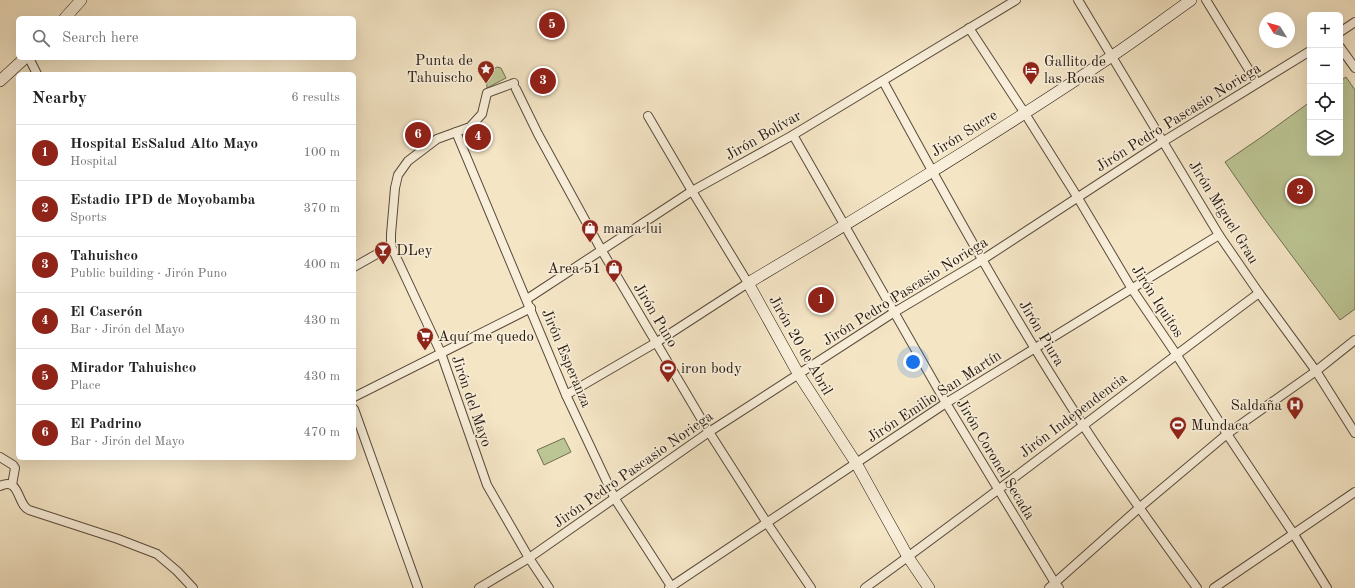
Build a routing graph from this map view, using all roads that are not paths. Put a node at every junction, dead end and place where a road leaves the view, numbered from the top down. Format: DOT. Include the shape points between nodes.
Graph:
graph roads {
  1 [pos="81,0"];
  2 [pos="1016,0"];
  3 [pos="1078,0"];
  4 [pos="1190,0"];
  5 [pos="1206,0"];
  6 [pos="67,16"];
  7 [pos="1355,22"];
  8 [pos="969,28"];
  9 [pos="1343,30"];
  10 [pos="1341,48"];
  11 [pos="1307,53"];
  12 [pos="1112,56"];
  13 [pos="23,60"];
  14 [pos="30,60"];
  15 [pos="1355,68"];
  16 [pos="36,72"];
  17 [pos="0,81"];
  18 [pos="883,81"];
  19 [pos="1257,83"];
  20 [pos="487,93"];
  21 [pos="1024,112"];
  22 [pos="648,116"];
  23 [pos="456,132"];
  24 [pos="793,135"];
  25 [pos="1164,141"];
  26 [pos="932,171"];
  27 [pos="692,192"];
  28 [pos="1078,198"];
  29 [pos="844,226"];
  30 [pos="1220,235"];
  31 [pos="391,246"];
  32 [pos="602,251"];
  33 [pos="982,260"];
  34 [pos="356,266"];
  35 [pos="748,283"];
  36 [pos="1132,289"];
  37 [pos="1259,293"];
  38 [pos="527,299"];
  39 [pos="531,308"];
  40 [pos="894,313"];
  41 [pos="1355,340"];
  42 [pos="657,342"];
  43 [pos="1036,349"];
  44 [pos="440,353"];
  45 [pos="1176,354"];
  46 [pos="1316,371"];
  47 [pos="799,375"];
  48 [pos="566,395"];
  49 [pos="356,396"];
  50 [pos="946,403"];
  51 [pos="356,415"];
  52 [pos="1083,425"];
  53 [pos="709,432"];
  54 [pos="1355,433"];
  55 [pos="1227,434"];
  56 [pos="0,457"];
  57 [pos="856,463"];
  58 [pos="12,485"];
  59 [pos="0,486"];
  60 [pos="999,490"];
  61 [pos="1355,492"];
  62 [pos="616,499"];
  63 [pos="1139,508"];
  64 [pos="767,523"];
  65 [pos="1293,533"];
  66 [pos="908,557"];
  67 [pos="529,558"];
  68 [pos="1054,586"];
  69 [pos="670,587"];
  70 [pos="193,588"];
  71 [pos="418,588"];
  72 [pos="478,588"];
  73 [pos="549,588"];
  74 [pos="811,588"];
  75 [pos="864,588"];
  76 [pos="929,588"];
  77 [pos="1197,588"];
  78 [pos="1214,588"];
  79 [pos="1327,588"];
  1 -- 6 [label="street"];
  2 -- 8 [label="street, Jirón Bolívar"];
  3 -- 12 [label="street, Jirón Miguel Grau"];
  4 -- 12 [label="street, Jirón Sucre"];
  5 -- 19 [label="street"];
  7 -- 9 [label="street"];
  8 -- 18 [label="street, Jirón Bolívar"];
  8 -- 21 [label="street, Jirón Iquitos"];
  10 -- 15 [label="street"];
  11 -- 19 [label="street, Jirón Pedro Pascasio Noriega"];
  12 -- 21 [label="street, Jirón Sucre"];
  12 -- 25 [label="street, Jirón Miguel Grau"];
  13 -- 17 [label="street"];
  14 -- 16 [label="street"];
  18 -- 24 [label="street, Jirón Bolívar"];
  18 -- 26 [label="street, Jirón Piura"];
  19 -- 25 [label="street, Jirón Pedro Pascasio Noriega"];
  20 -- 23 [label="street, Jirón del Mayo" via="482,114 470,127"];
  20 -- 32 [label="street, Jirón Puno" via="515,86 538,134"];
  21 -- 26 [label="street, Jirón Sucre"];
  21 -- 28 [label="street, Jirón Iquitos"];
  22 -- 27 [label="street, Jirón 20 de Abril"];
  23 -- 31 [label="street, Jirón del Mayo" via="437,139 408,161 398,175"];
  23 -- 38 [label="street, Jirón Esperanza"];
  24 -- 27 [label="street, Jirón Bolívar"];
  24 -- 29 [label="street, Jirón Coronel Secada"];
  25 -- 28 [label="street, Jirón Pedro Pascasio Noriega"];
  25 -- 30 [label="street, Jirón Miguel Grau"];
  26 -- 29 [label="street, Jirón Sucre"];
  26 -- 33 [label="street, Jirón Piura"];
  27 -- 32 [label="street, Jirón Bolívar"];
  27 -- 35 [label="street, Jirón 20 de Abril"];
  28 -- 33 [label="street, Jirón Pedro Pascasio Noriega"];
  28 -- 36 [label="street, Jirón Iquitos"];
  29 -- 35 [label="street, Jirón Sucre"];
  29 -- 40 [label="street, Jirón Coronel Secada"];
  30 -- 36 [label="street, Jirón Emilio San Martín"];
  30 -- 37 [label="street, Jirón Miguel Grau"];
  31 -- 34 [label="street"];
  31 -- 44 [label="street, Jirón del Mayo"];
  32 -- 38 [label="street, Jirón Bolívar"];
  32 -- 42 [label="street, Jirón Puno"];
  33 -- 40 [label="street, Jirón Pedro Pascasio Noriega"];
  33 -- 43 [label="street, Jirón Piura"];
  35 -- 42 [label="street"];
  35 -- 47 [label="street, Jirón 20 de Abril"];
  36 -- 43 [label="street, Jirón Emilio San Martín"];
  36 -- 45 [label="street, Jirón Iquitos"];
  37 -- 45 [label="street, Jirón Independencia"];
  37 -- 46 [label="street, Jirón Miguel Grau"];
  38 -- 39 [label="street, Jirón Esperanza"];
  39 -- 44 [label="street"];
  39 -- 48 [label="street, Jirón Esperanza"];
  40 -- 47 [label="street, Jirón Pedro Pascasio Noriega"];
  40 -- 50 [label="street, Jirón Coronel Secada"];
  41 -- 46 [label="street"];
  42 -- 48 [label="street"];
  42 -- 53 [label="street, Jirón Puno"];
  43 -- 50 [label="street, Jirón Emilio San Martín"];
  43 -- 52 [label="street, Jirón Piura"];
  44 -- 49 [label="street"];
  44 -- 67 [label="street, Jirón del Mayo" via="487,485"];
  45 -- 52 [label="street, Jirón Independencia"];
  45 -- 55 [label="street, Jirón Iquitos"];
  46 -- 54 [label="street, Jirón Miguel Grau"];
  46 -- 55 [label="street"];
  47 -- 53 [label="street, Jirón Pedro Pascasio Noriega"];
  47 -- 57 [label="street, Jirón 20 de Abril"];
  48 -- 62 [label="street, Jirón Esperanza"];
  50 -- 57 [label="street, Jirón Emilio San Martín"];
  50 -- 60 [label="street, Jirón Coronel Secada"];
  51 -- 71 [label="street"];
  52 -- 60 [label="street, Jirón Independencia"];
  52 -- 63 [label="street, Jirón Piura"];
  53 -- 62 [label="street, Jirón Pedro Pascasio Noriega"];
  53 -- 64 [label="street, Jirón Puno"];
  55 -- 63 [label="street"];
  55 -- 65 [label="street, Jirón Iquitos"];
  56 -- 58 [label="street" via="14,465"];
  57 -- 64 [label="street, Jirón Emilio San Martín"];
  57 -- 66 [label="street, Jirón 20 de Abril"];
  58 -- 59 [label="street"];
  58 -- 70 [label="street" via="26,509 157,554"];
  60 -- 66 [label="street, Jirón Independencia"];
  60 -- 68 [label="street, Jirón Coronel Secada"];
  61 -- 65 [label="street"];
  62 -- 67 [label="street, Jirón Pedro Pascasio Noriega"];
  62 -- 69 [label="street, Jirón Esperanza"];
  63 -- 68 [label="street"];
  63 -- 77 [label="street, Jirón Piura"];
  64 -- 69 [label="street, Jirón Emilio San Martín"];
  64 -- 74 [label="street, Jirón Puno"];
  65 -- 78 [label="street"];
  65 -- 79 [label="street, Jirón Iquitos"];
  66 -- 75 [label="street, Jirón Independencia"];
  66 -- 76 [label="street, Jirón 20 de Abril"];
  67 -- 72 [label="street, Jirón Pedro Pascasio Noriega"];
  67 -- 73 [label="street, Jirón del Mayo"];
}
